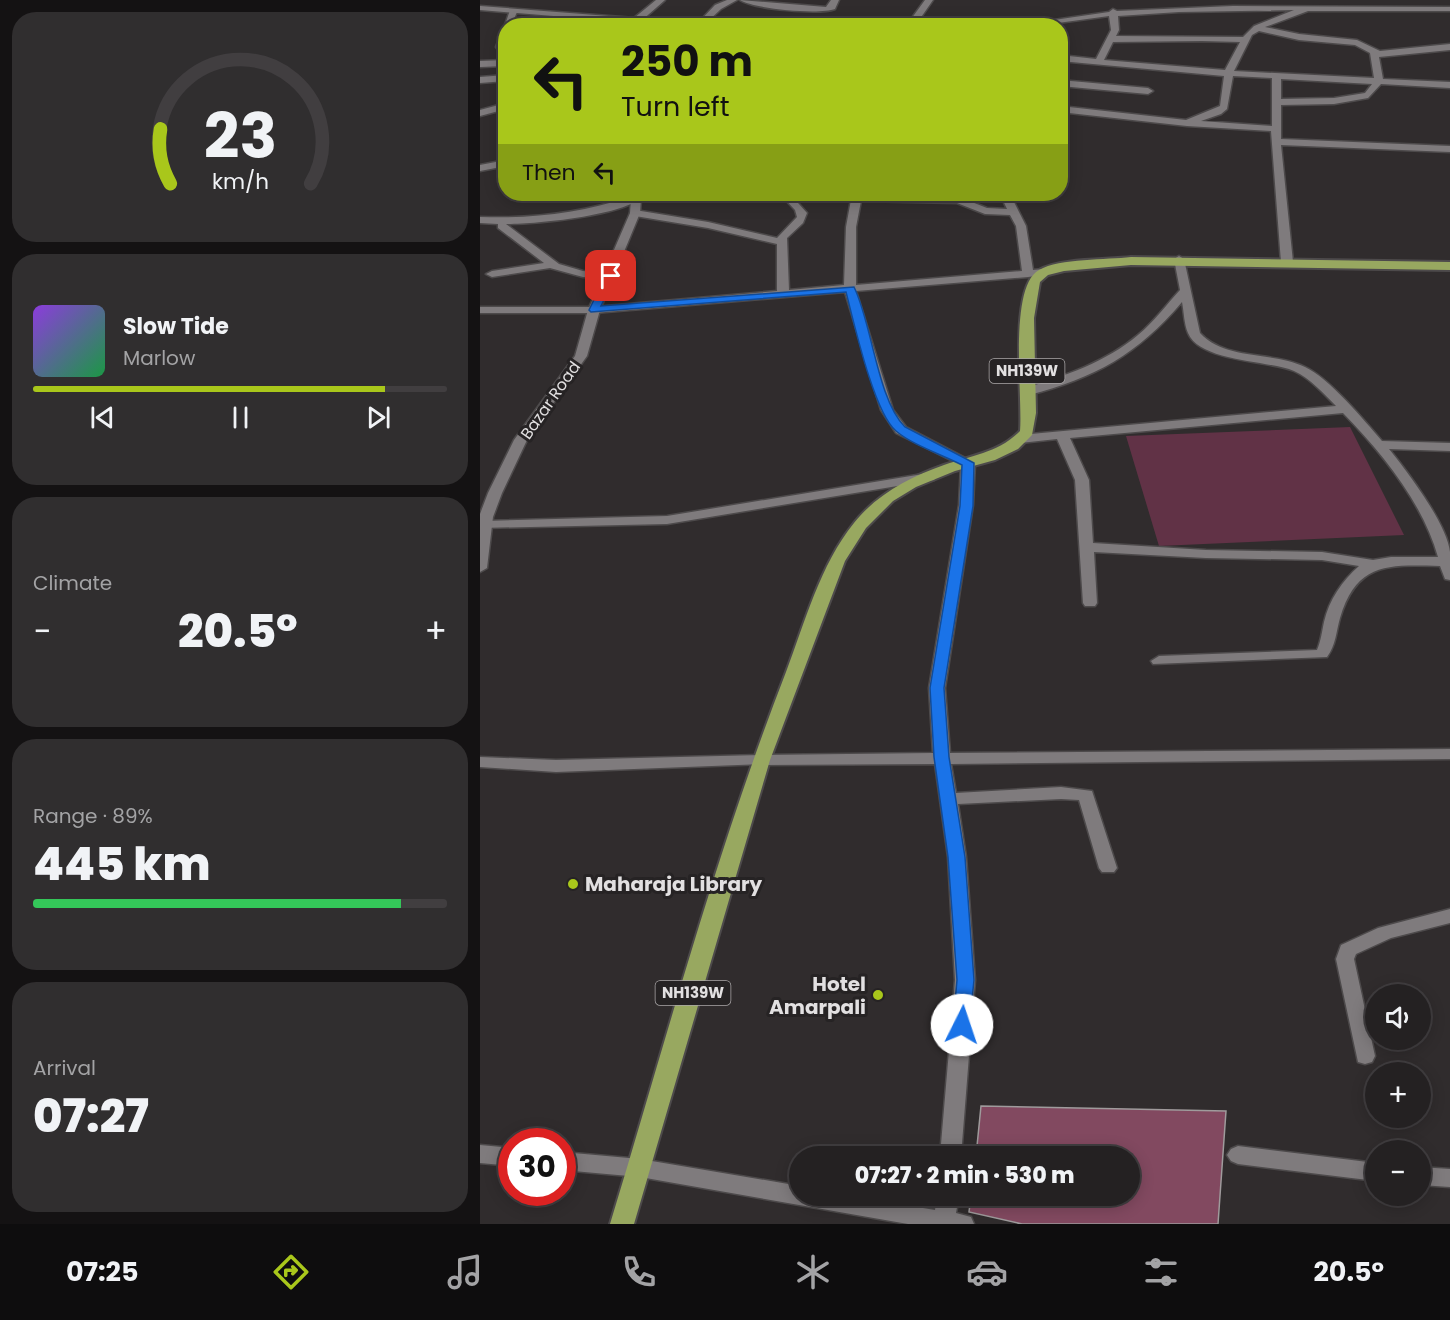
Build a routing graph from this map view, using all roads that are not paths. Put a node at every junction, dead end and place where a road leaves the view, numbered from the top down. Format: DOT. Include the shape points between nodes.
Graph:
graph roads {
  1 [pos="661,0"];
  2 [pos="733,0"];
  3 [pos="744,0"];
  4 [pos="835,0"];
  5 [pos="930,0"];
  6 [pos="1340,0"];
  7 [pos="766,4"];
  8 [pos="1141,4"];
  9 [pos="1313,6"];
  10 [pos="482,7"];
  11 [pos="1450,9"];
  12 [pos="1113,11"];
  13 [pos="513,12"];
  14 [pos="770,16"];
  15 [pos="510,18"];
  16 [pos="606,18"];
  17 [pos="639,18"];
  18 [pos="707,18"];
  19 [pos="916,18"];
  20 [pos="1068,18"];
  21 [pos="1257,28"];
  22 [pos="1111,39"];
  23 [pos="1245,40"];
  24 [pos="1450,47"];
  25 [pos="1374,53"];
  26 [pos="1068,59"];
  27 [pos="498,63"];
  28 [pos="1098,63"];
  29 [pos="480,64"];
  30 [pos="1229,72"];
  31 [pos="1277,75"];
  32 [pos="498,79"];
  33 [pos="480,80"];
  34 [pos="1379,81"];
  35 [pos="1068,84"];
  36 [pos="1450,85"];
  37 [pos="1148,91"];
  38 [pos="1277,102"];
  39 [pos="498,108"];
  40 [pos="1068,110"];
  41 [pos="480,113"];
  42 [pos="1187,123"];
  43 [pos="1277,129"];
  44 [pos="1276,142"];
  45 [pos="1450,149"];
  46 [pos="498,165"];
  47 [pos="480,168"];
  48 [pos="622,201"];
  49 [pos="637,201"];
  50 [pos="792,201"];
  51 [pos="856,201"];
  52 [pos="962,201"];
  53 [pos="1009,201"];
  54 [pos="1016,212"];
  55 [pos="635,213"];
  56 [pos="480,220"];
  57 [pos="525,222"];
  58 [pos="502,226"];
  59 [pos="480,230"];
  60 [pos="781,242"];
  61 [pos="1179,259"];
  62 [pos="1287,262"];
  63 [pos="555,266"];
  64 [pos="1450,266"];
  65 [pos="1044,272"];
  66 [pos="492,274"];
  67 [pos="1028,274"];
  68 [pos="611,276"];
  69 [pos="850,289"];
  70 [pos="1185,291"];
  71 [pos="783,295"];
  72 [pos="480,310"];
  73 [pos="594,310"];
  74 [pos="1029,391"];
  75 [pos="1346,409"];
  76 [pos="1062,435"];
  77 [pos="1020,439"];
  78 [pos="1380,445"];
  79 [pos="1450,447"];
  80 [pos="968,463"];
  81 [pos="931,476"];
  82 [pos="483,529"];
  83 [pos="1445,540"];
  84 [pos="1086,547"];
  85 [pos="1370,564"];
  86 [pos="480,568"];
  87 [pos="1449,569"];
  88 [pos="1090,603"];
  89 [pos="1159,661"];
  90 [pos="1450,754"];
  91 [pos="942,757"];
  92 [pos="761,760"];
  93 [pos="480,762"];
  94 [pos="948,799"];
  95 [pos="1108,868"];
  96 [pos="1450,916"];
  97 [pos="1365,1056"];
  98 [pos="952,1146"];
  99 [pos="480,1154"];
  100 [pos="1238,1155"];
  101 [pos="498,1156"];
  102 [pos="576,1162"];
  103 [pos="640,1168"];
  104 [pos="1365,1171"];
  105 [pos="1431,1177"];
  106 [pos="1450,1178"];
  107 [pos="789,1193"];
  108 [pos="859,1206"];
  109 [pos="949,1206"];
  110 [pos="951,1223"];
  111 [pos="622,1224"];
  1 -- 17 [label="street"];
  2 -- 18 [label="street"];
  3 -- 7 [label="street"];
  4 -- 7 [label="street" via="827,9"];
  5 -- 19 [label="street"];
  6 -- 9 [label="street"];
  7 -- 14 [label="street"];
  8 -- 9 [label="street"];
  8 -- 12 [label="street"];
  9 -- 11 [label="street"];
  9 -- 21 [label="street"];
  10 -- 13 [label="street"];
  12 -- 20 [label="street"];
  12 -- 22 [label="street" via="1116,26"];
  13 -- 15 [label="street"];
  13 -- 16 [label="street"];
  21 -- 23 [label="street"];
  21 -- 25 [label="street" via="1357,43"];
  22 -- 23 [label="street"];
  22 -- 28 [label="street"];
  23 -- 30 [label="street"];
  24 -- 25 [label="street"];
  25 -- 34 [label="street"];
  26 -- 28 [label="street"];
  27 -- 29 [label="street"];
  28 -- 30 [label="street"];
  30 -- 31 [label="street"];
  30 -- 42 [label="street" via="1224,107"];
  31 -- 34 [label="street"];
  31 -- 38 [label="street"];
  32 -- 33 [label="street"];
  34 -- 36 [label="street"];
  34 -- 38 [label="street" via="1372,93 1361,97"];
  35 -- 37 [label="street"];
  38 -- 43 [label="street"];
  39 -- 41 [label="street"];
  40 -- 42 [label="street"];
  42 -- 43 [label="street"];
  43 -- 44 [label="street"];
  44 -- 45 [label="street"];
  44 -- 62 [label="street"];
  46 -- 47 [label="street"];
  48 -- 57 [label="street" via="594,211"];
  49 -- 55 [label="street, Bazar Road"];
  50 -- 60 [label="street" via="802,210 803,217"];
  51 -- 69 [label="street" via="851,227"];
  52 -- 54 [label="street" via="985,211"];
  53 -- 54 [label="street"];
  54 -- 67 [label="street"];
  55 -- 60 [label="street"];
  55 -- 68 [label="street, Bazar Road"];
  56 -- 57 [label="street"];
  57 -- 58 [label="street"];
  58 -- 59 [label="street"];
  58 -- 63 [label="street"];
  60 -- 71 [label="street"];
  61 -- 62 [label="highway"];
  61 -- 65 [label="highway" via="1094,263"];
  61 -- 70 [label="street"];
  62 -- 64 [label="highway"];
  63 -- 66 [label="street"];
  63 -- 68 [label="street"];
  65 -- 67 [label="street"];
  65 -- 74 [label="highway, NH139W" via="1034,281 1031,291 1025,355"];
  67 -- 69 [label="street"];
  68 -- 73 [label="street, Bazar Road"];
  69 -- 71 [label="street"];
  69 -- 80 [label="street" via="873,371 893,421 901,430"];
  70 -- 74 [label="street" via="1129,348 1071,377"];
  70 -- 75 [label="street" via="1199,341 1222,351 1301,369"];
  71 -- 73 [label="street"];
  72 -- 73 [label="street"];
  73 -- 82 [label="street, Bazar Road" via="581,356 517,447"];
  74 -- 77 [label="highway, NH139W" via="1027,432"];
  75 -- 76 [label="street"];
  75 -- 78 [label="street"];
  76 -- 77 [label="street"];
  76 -- 84 [label="street" via="1082,480"];
  77 -- 80 [label="highway, NH139W" via="1013,446"];
  78 -- 79 [label="street"];
  78 -- 83 [label="street"];
  80 -- 81 [label="highway, NH139W"];
  80 -- 91 [label="street" via="966,506 937,688"];
  81 -- 82 [label="street" via="667,520"];
  81 -- 92 [label="highway, NH139W" via="888,498 860,525 837,561"];
  82 -- 86 [label="street, Bazar Road"];
  83 -- 87 [label="street"];
  84 -- 85 [label="street" via="1322,556"];
  84 -- 88 [label="street"];
  85 -- 87 [label="street"];
  85 -- 89 [label="street" via="1341,592 1322,654"];
  90 -- 91 [label="street"];
  91 -- 92 [label="street"];
  91 -- 94 [label="street"];
  92 -- 93 [label="street" via="556,766"];
  92 -- 103 [label="highway, NH139W"];
  94 -- 95 [label="street" via="1086,795"];
  94 -- 98 [label="street" via="957,857 965,980"];
  96 -- 97 [label="street" via="1392,930 1348,950 1345,959"];
  99 -- 101 [label="street"];
  100 -- 104 [label="street"];
  102 -- 103 [label="street"];
  103 -- 107 [label="street"];
  103 -- 111 [label="highway, NH139W"];
  105 -- 106 [label="street"];
  108 -- 110 [label="street"];
  109 -- 110 [label="street"];
}
